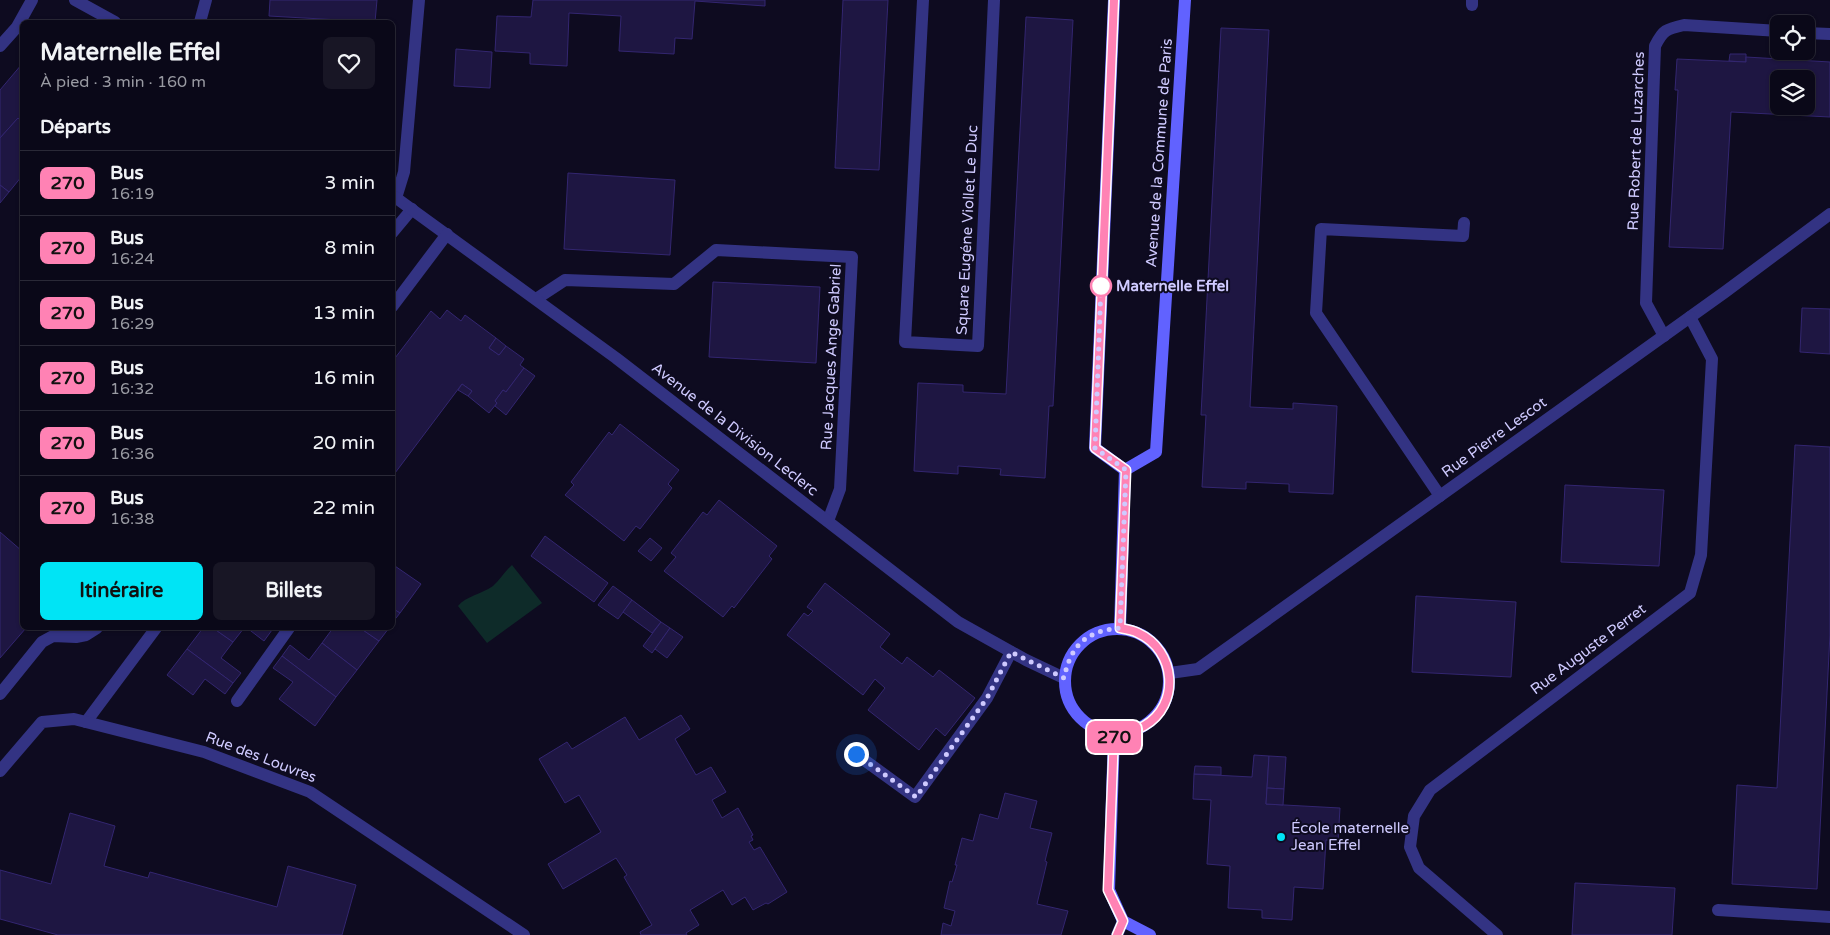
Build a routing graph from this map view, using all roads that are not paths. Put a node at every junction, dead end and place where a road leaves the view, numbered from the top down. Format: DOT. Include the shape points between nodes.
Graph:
graph roads {
  1 [pos="32,0"];
  2 [pos="75,0"];
  3 [pos="206,0"];
  4 [pos="419,0"];
  5 [pos="923,0"];
  6 [pos="994,0"];
  7 [pos="1114,0"];
  8 [pos="1185,0"];
  9 [pos="21,20"];
  10 [pos="111,20"];
  11 [pos="201,20"];
  12 [pos="20,22"];
  13 [pos="1770,30"];
  14 [pos="1815,33"];
  15 [pos="1830,34"];
  16 [pos="0,46"];
  17 [pos="395,194"];
  18 [pos="395,198"];
  19 [pos="412,209"];
  20 [pos="1830,214"];
  21 [pos="1464,223"];
  22 [pos="395,230"];
  23 [pos="447,234"];
  24 [pos="536,299"];
  25 [pos="395,303"];
  26 [pos="1690,317"];
  27 [pos="1664,336"];
  28 [pos="1126,470"];
  29 [pos="1440,496"];
  30 [pos="828,521"];
  31 [pos="1120,628"];
  32 [pos="94,630"];
  33 [pos="155,630"];
  34 [pos="288,630"];
  35 [pos="1011,652"];
  36 [pos="1170,673"];
  37 [pos="1064,678"];
  38 [pos="0,694"];
  39 [pos="237,701"];
  40 [pos="86,722"];
  41 [pos="1114,734"];
  42 [pos="856,754"];
  43 [pos="0,771"];
  44 [pos="1718,910"];
  45 [pos="1830,917"];
  46 [pos="1123,921"];
  47 [pos="524,935"];
  48 [pos="1117,935"];
  49 [pos="1150,935"];
  50 [pos="1496,935"];
  1 -- 9 [label="street"];
  2 -- 10 [label="street"];
  3 -- 11 [label="street"];
  4 -- 17 [label="street" via="404,172"];
  5 -- 6 [label="street, Square Eugéne Viollet Le Duc" via="905,342 978,346"];
  7 -- 28 [label="street" via="1095,448"];
  8 -- 28 [label="street, Avenue de la Commune de Paris" via="1156,452"];
  12 -- 16 [label="street"];
  13 -- 27 [label="street, Rue Robert de Luzarches" via="1684,25 1660,34 1655,46 1646,303"];
  14 -- 15 [label="street"];
  18 -- 19 [label="street, Avenue de la Division Leclerc"];
  19 -- 22 [label="street"];
  19 -- 23 [label="street, Avenue de la Division Leclerc"];
  20 -- 26 [label="street, Rue Pierre Lescot"];
  21 -- 29 [label="street" via="1463,236 1321,229 1316,313"];
  23 -- 24 [label="street, Avenue de la Division Leclerc"];
  23 -- 25 [label="street"];
  24 -- 30 [label="street, Avenue de la Division Leclerc"];
  24 -- 30 [label="street, Rue Jacques Ange Gabriel" via="565,280 674,284 716,250 852,257 840,489"];
  26 -- 27 [label="street, Rue Pierre Lescot"];
  26 -- 50 [label="street, Rue Auguste Perret" via="1712,359 1701,555 1690,593 1430,790 1414,816 1410,847 1419,868"];
  27 -- 29 [label="street, Rue Pierre Lescot"];
  28 -- 31 [label="street"];
  29 -- 36 [label="street, Rue Pierre Lescot" via="1198,668"];
  30 -- 35 [label="street, Avenue de la Division Leclerc" via="958,622"];
  31 -- 36 [label="street" via="1137,632 1152,641 1164,656"];
  31 -- 37 [label="street" via="1088,636 1076,648"];
  32 -- 38 [label="street" via="76,637 54,636 42,642"];
  33 -- 40 [label="street"];
  34 -- 39 [label="street"];
  35 -- 37 [label="street, Avenue de la Division Leclerc"];
  35 -- 42 [label="street" via="987,698 916,797"];
  36 -- 41 [label="street" via="1165,703 1156,716 1130,732"];
  37 -- 41 [label="street" via="1073,710 1084,722"];
  40 -- 43 [label="street, Rue des Louvres" via="74,719 42,722"];
  40 -- 47 [label="street, Rue des Louvres" via="204,752 310,792"];
  41 -- 46 [label="street" via="1108,890"];
  44 -- 45 [label="street"];
  46 -- 48 [label="street"];
  46 -- 49 [label="street"];
}
